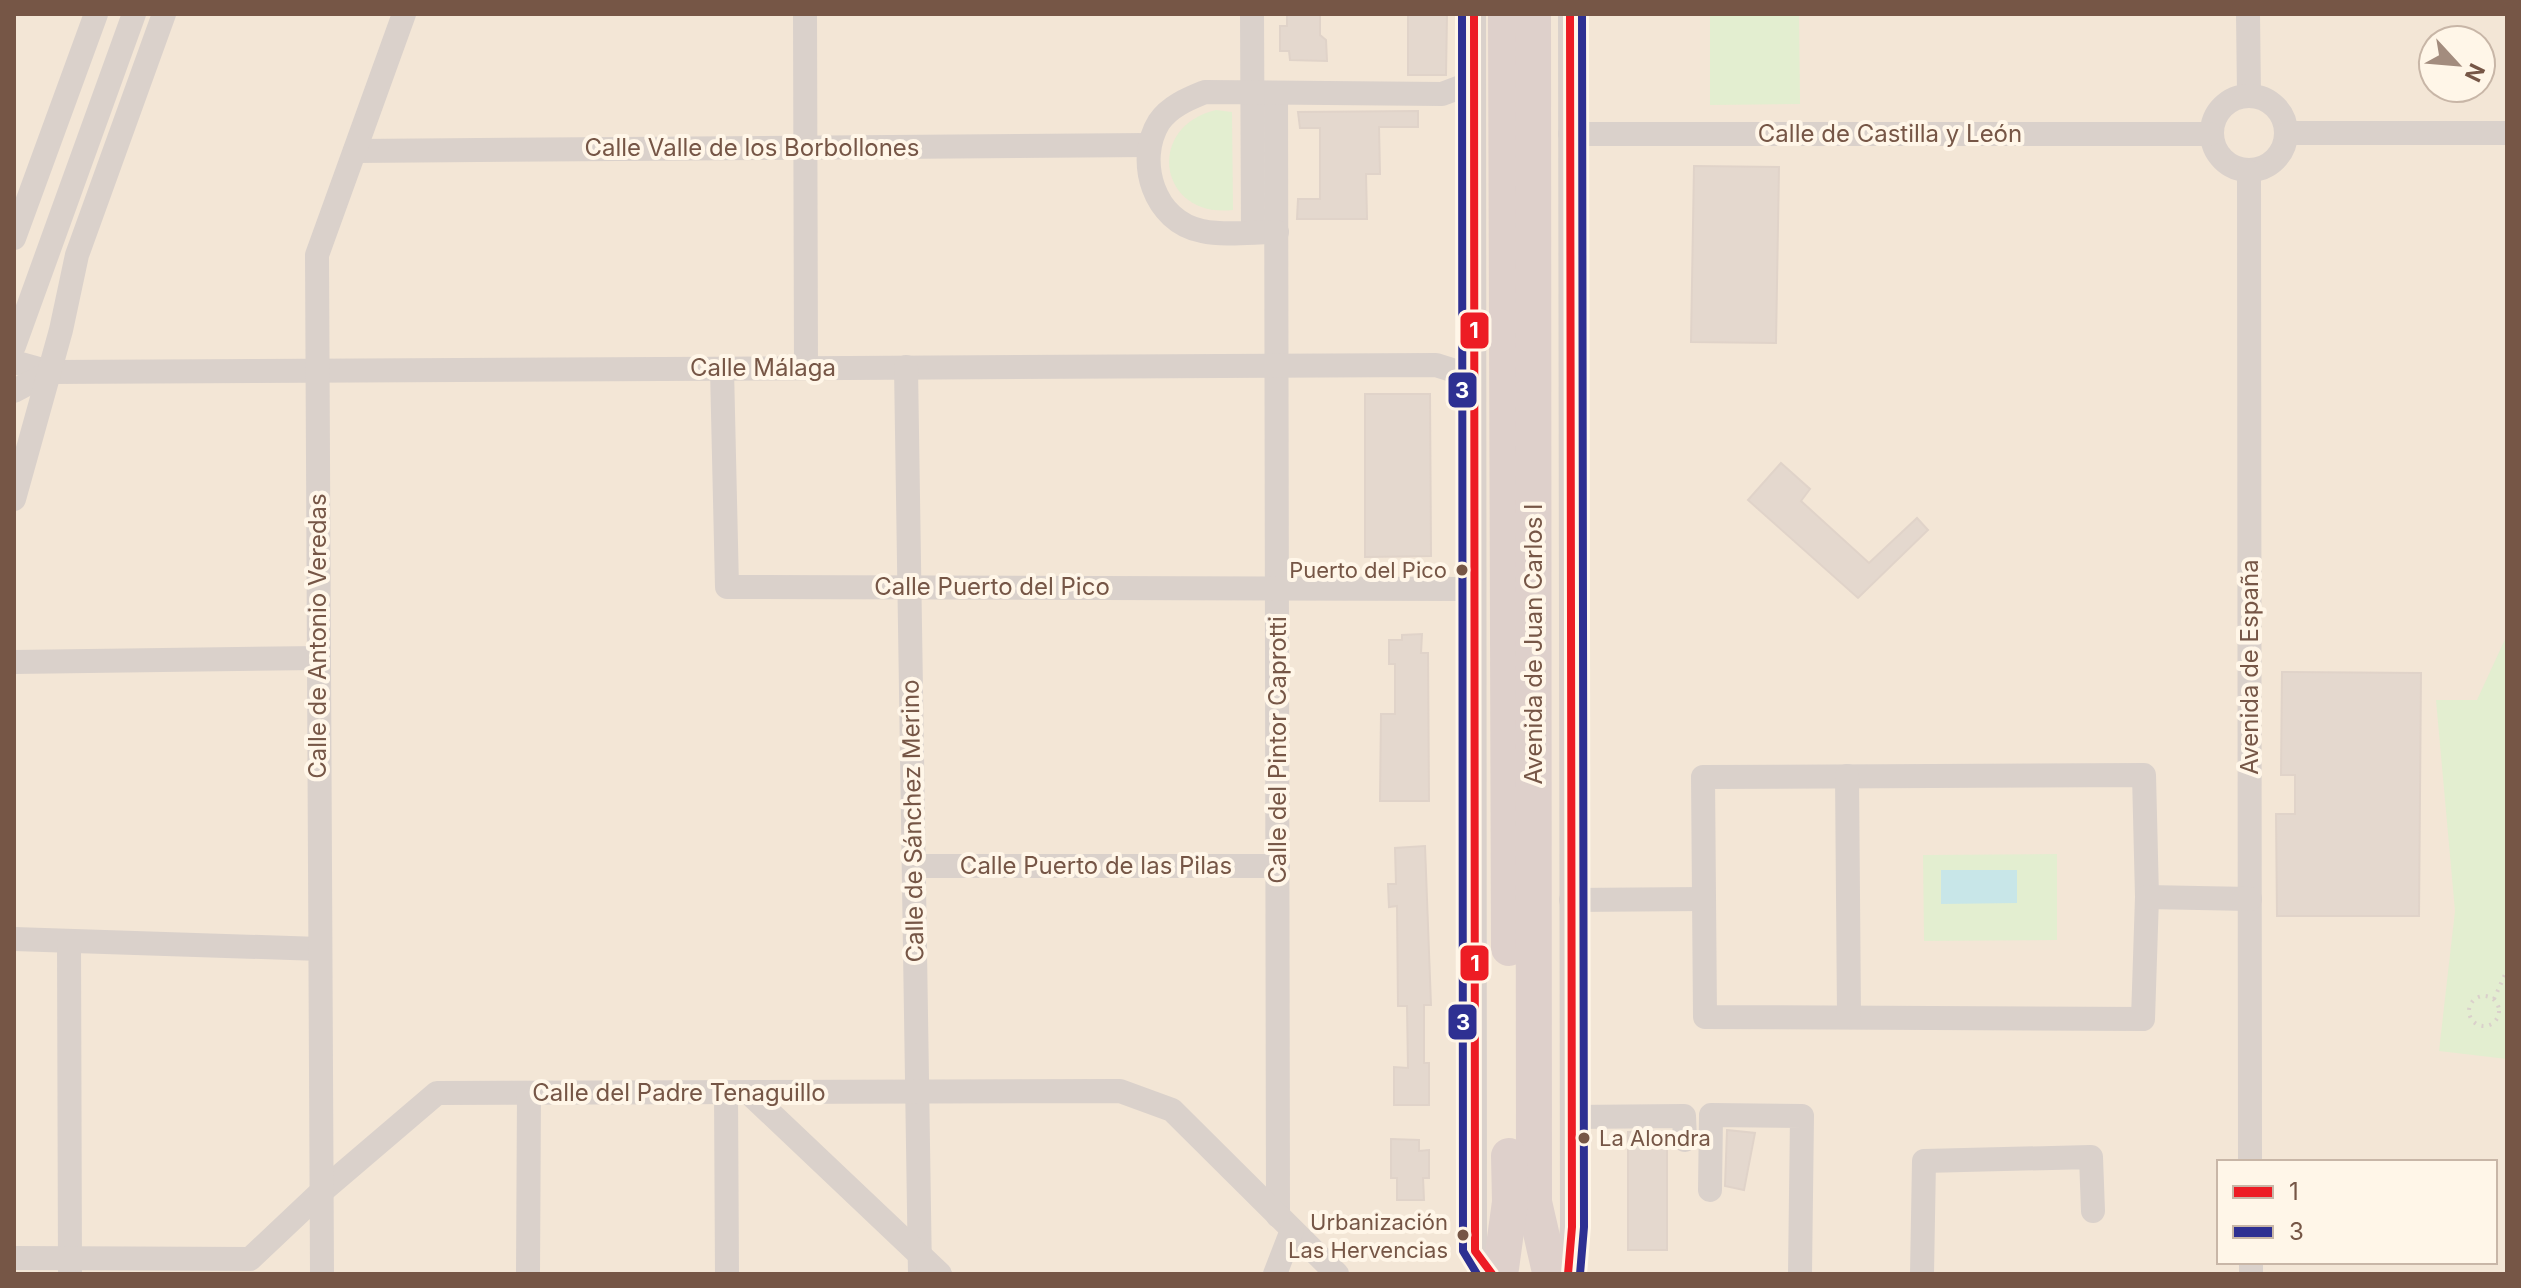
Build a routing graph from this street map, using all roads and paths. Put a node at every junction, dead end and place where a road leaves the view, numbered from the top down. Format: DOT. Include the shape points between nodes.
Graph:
graph roads {
  1 [pos="96,14"];
  2 [pos="134,14"];
  3 [pos="164,14"];
  4 [pos="404,14"];
  5 [pos="805,14"];
  6 [pos="1252,14"];
  7 [pos="1474,14"];
  8 [pos="1506,14"];
  9 [pos="1533,14"];
  10 [pos="1570,14"];
  11 [pos="2248,14"];
  12 [pos="1474,82"];
  13 [pos="1264,92"];
  14 [pos="1442,94"];
  15 [pos="2249,94"];
  16 [pos="1474,109"];
  17 [pos="2288,133"];
  18 [pos="2507,133"];
  19 [pos="1570,134"];
  20 [pos="2210,134"];
  21 [pos="1149,145"];
  22 [pos="806,147"];
  23 [pos="355,151"];
  24 [pos="2249,172"];
  25 [pos="1265,232"];
  26 [pos="14,238"];
  27 [pos="16,340"];
  28 [pos="14,362"];
  29 [pos="1277,366"];
  30 [pos="906,367"];
  31 [pos="806,368"];
  32 [pos="722,369"];
  33 [pos="317,370"];
  34 [pos="50,372"];
  35 [pos="1474,377"];
  36 [pos="14,391"];
  37 [pos="14,499"];
  38 [pos="909,587"];
  39 [pos="1278,588"];
  40 [pos="1474,589"];
  41 [pos="319,658"];
  42 [pos="14,662"];
  43 [pos="1847,776"];
  44 [pos="914,866"];
  45 [pos="1278,866"];
  46 [pos="2147,897"];
  47 [pos="1704,899"];
  48 [pos="2250,899"];
  49 [pos="1571,900"];
  50 [pos="14,939"];
  51 [pos="69,942"];
  52 [pos="320,949"];
  53 [pos="2507,970"];
  54 [pos="2494,999"];
  55 [pos="1849,1016"];
  56 [pos="917,1092"];
  57 [pos="529,1093"];
  58 [pos="737,1093"];
  59 [pos="1572,1117"];
  60 [pos="1685,1140"];
  61 [pos="2250,1160"];
  62 [pos="1710,1190"];
  63 [pos="321,1192"];
  64 [pos="2093,1211"];
  65 [pos="1285,1223"];
  66 [pos="14,1258"];
  67 [pos="70,1266"];
  68 [pos="920,1266"];
  69 [pos="1495,1272"];
  70 [pos="1557,1273"];
  71 [pos="322,1274"];
  72 [pos="528,1274"];
  73 [pos="727,1274"];
  74 [pos="940,1274"];
  75 [pos="1275,1274"];
  76 [pos="1337,1274"];
  77 [pos="1800,1274"];
  78 [pos="1922,1274"];
  1 -- 26 [label="street"];
  2 -- 27 [label="street"];
  3 -- 34 [label="street" via="77,255"];
  4 -- 23 [label="street, Calle de Antonio Veredas"];
  5 -- 22 [label="street"];
  6 -- 13 [label="street, Calle del Pintor Caprotti"];
  7 -- 12 [label="street"];
  8 -- 69 [label="highway, Avenida de Juan Carlos I" via="1510,1202"];
  9 -- 70 [label="highway, Avenida de Juan Carlos I" via="1534,1202"];
  10 -- 19 [label="street, Avenida de Juan Carlos I"];
  11 -- 15 [label="street"];
  12 -- 14 [label="street"];
  12 -- 16 [label="street"];
  13 -- 14 [label="street"];
  13 -- 21 [label="street" via="1205,92 1180,102 1160,120"];
  13 -- 25 [label="street, Calle del Pintor Caprotti"];
  14 -- 16 [label="street"];
  15 -- 17 [label="street" via="2277,105"];
  15 -- 20 [label="street" via="2221,106"];
  16 -- 35 [label="street"];
  17 -- 18 [label="street"];
  17 -- 24 [label="street" via="2276,160"];
  19 -- 20 [label="street, Calle de Castilla y León"];
  19 -- 49 [label="street, Avenida de Juan Carlos I"];
  20 -- 24 [label="street" via="2222,161"];
  21 -- 22 [label="street, Calle Valle de los Borbollones"];
  21 -- 25 [label="street" via="1149,182 1168,213 1200,231"];
  22 -- 23 [label="street, Calle Valle de los Borbollones"];
  22 -- 31 [label="street"];
  23 -- 33 [label="street, Calle de Antonio Veredas" via="317,255"];
  24 -- 48 [label="street, Avenida de España"];
  25 -- 29 [label="street, Calle del Pintor Caprotti"];
  27 -- 34 [label="street"];
  28 -- 34 [label="street, Calle Málaga"];
  29 -- 30 [label="street, Calle Málaga"];
  29 -- 35 [label="street, Calle Málaga" via="1436,365"];
  29 -- 39 [label="street, Calle del Pintor Caprotti"];
  30 -- 31 [label="street, Calle Málaga"];
  30 -- 38 [label="street, Calle de Sánchez Merino"];
  31 -- 32 [label="street, Calle Málaga"];
  32 -- 33 [label="street, Calle Málaga"];
  32 -- 38 [label="street, Calle Puerto del Pico" via="727,587"];
  33 -- 34 [label="street, Calle Málaga"];
  33 -- 41 [label="street, Calle de Antonio Veredas"];
  34 -- 36 [label="street, Calle Málaga"];
  34 -- 37 [label="street"];
  35 -- 40 [label="street"];
  38 -- 39 [label="street, Calle Puerto del Pico"];
  38 -- 44 [label="street, Calle de Sánchez Merino"];
  39 -- 40 [label="street, Calle Puerto del Pico"];
  39 -- 45 [label="street, Calle del Pintor Caprotti"];
  40 -- 69 [label="street" via="1475,1251"];
  41 -- 42 [label="street"];
  41 -- 52 [label="street, Calle de Antonio Veredas"];
  43 -- 46 [label="street" via="2144,775"];
  43 -- 47 [label="street" via="1703,777"];
  43 -- 55 [label="street"];
  44 -- 45 [label="street, Calle Puerto de las Pilas"];
  44 -- 56 [label="street, Calle de Sánchez Merino"];
  45 -- 65 [label="street, Calle del Pintor Caprotti"];
  46 -- 48 [label="street"];
  46 -- 55 [label="street" via="2143,1019"];
  47 -- 49 [label="street"];
  47 -- 55 [label="street" via="1705,1017"];
  48 -- 61 [label="street, Avenida de España"];
  49 -- 59 [label="street, Avenida de Juan Carlos I"];
  50 -- 51 [label="street"];
  51 -- 52 [label="street"];
  51 -- 67 [label="street"];
  52 -- 63 [label="street, Calle de Antonio Veredas"];
  53 -- 54 [label="path"];
  54 -- 54 [label="path" via="2500,1012 2496,1021 2482,1026 2473,1021 2469,1007 2475,999"];
  56 -- 58 [label="street, Calle del Padre Tenaguillo"];
  56 -- 65 [label="street, Calle del Padre Tenaguillo" via="1120,1091 1172,1110"];
  56 -- 68 [label="street, Calle de Sánchez Merino"];
  57 -- 58 [label="street, Calle del Padre Tenaguillo"];
  57 -- 63 [label="street, Calle del Padre Tenaguillo" via="437,1093"];
  57 -- 72 [label="street"];
  58 -- 68 [label="street"];
  58 -- 73 [label="street"];
  59 -- 60 [label="street" via="1684,1116"];
  59 -- 70 [label="street, Avenida de Juan Carlos I" via="1572,1227"];
  62 -- 77 [label="street" via="1711,1115 1802,1116"];
  63 -- 67 [label="street, Calle del Padre Tenaguillo" via="250,1259"];
  63 -- 71 [label="street, Calle de Antonio Veredas"];
  64 -- 78 [label="street" via="2091,1157 1924,1161"];
  65 -- 75 [label="street, Calle del Pintor Caprotti"];
  65 -- 76 [label="street, Calle del Padre Tenaguillo"];
  66 -- 67 [label="street, Calle del Padre Tenaguillo"];
  68 -- 74 [label="street"];
  69 -- 70 [label="highway" via="1526,1263"];
}
